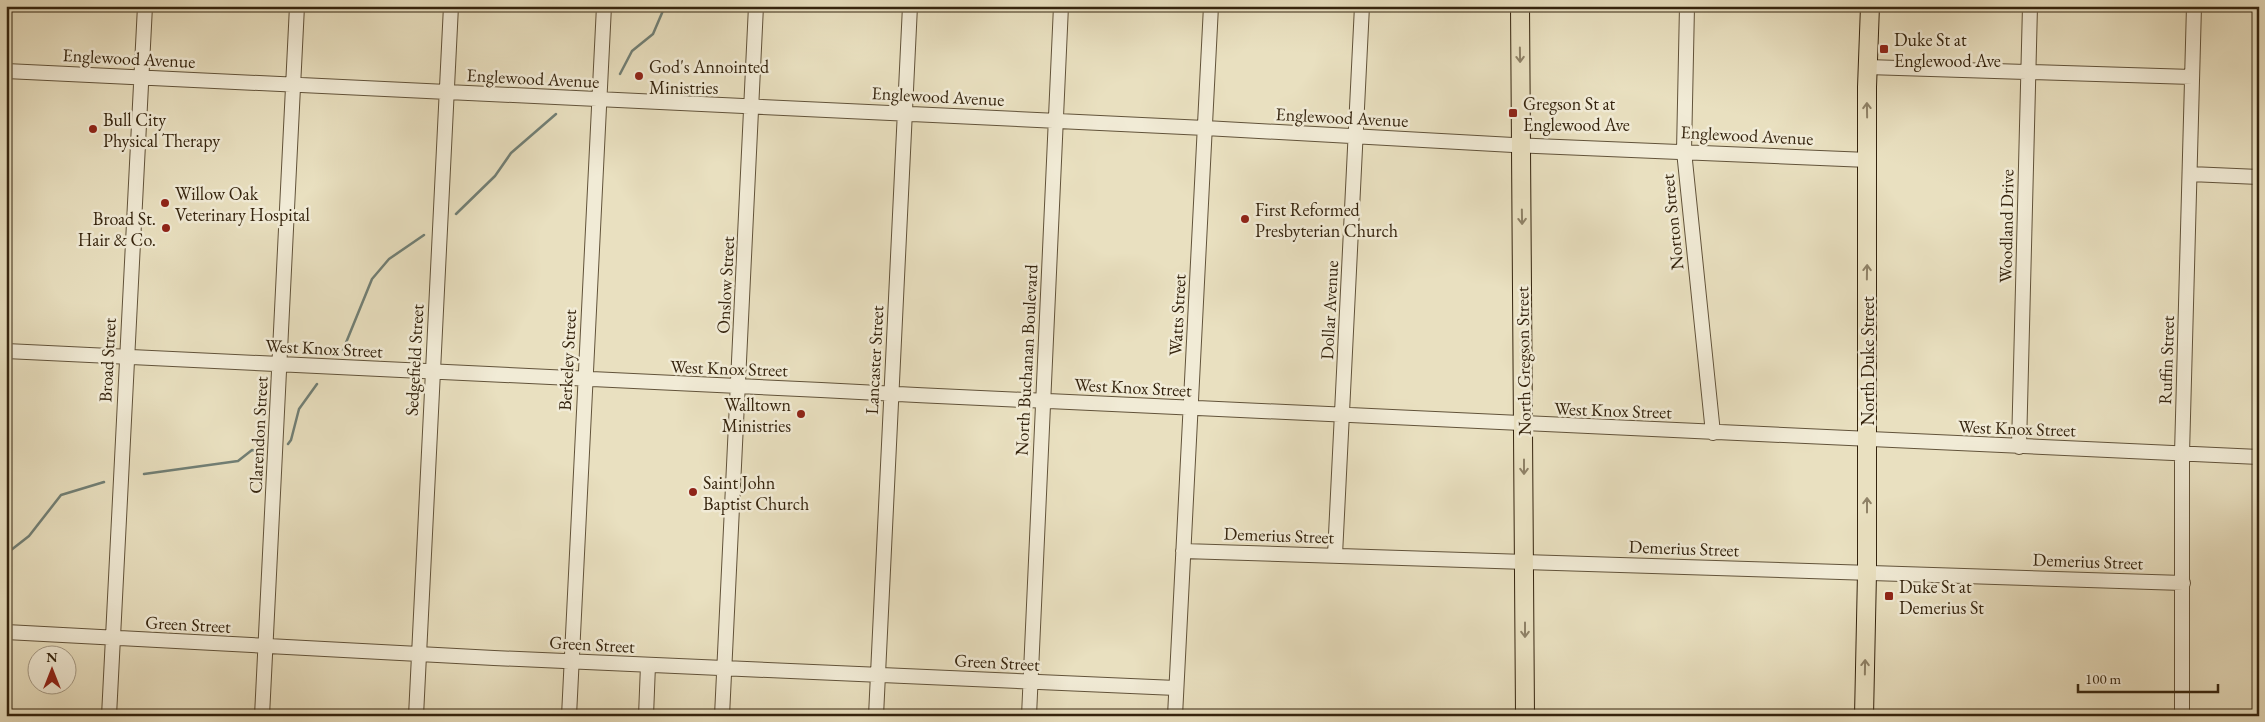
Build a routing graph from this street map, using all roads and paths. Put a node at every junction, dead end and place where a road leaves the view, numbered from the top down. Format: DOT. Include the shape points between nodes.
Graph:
graph roads {
  1 [pos="145,6"];
  2 [pos="297,6"];
  3 [pos="450,6"];
  4 [pos="604,6"];
  5 [pos="756,6"];
  6 [pos="910,6"];
  7 [pos="1061,6"];
  8 [pos="1211,6"];
  9 [pos="1362,6"];
  10 [pos="1520,6"];
  11 [pos="1687,6"];
  12 [pos="1870,6"];
  13 [pos="2030,6"];
  14 [pos="2194,6"];
  15 [pos="1867,67"];
  16 [pos="6,71"];
  17 [pos="2029,72"];
  18 [pos="142,77"];
  19 [pos="2192,77"];
  20 [pos="294,84"];
  21 [pos="446,92"];
  22 [pos="599,100"];
  23 [pos="752,107"];
  24 [pos="905,113"];
  25 [pos="1056,121"];
  26 [pos="1205,128"];
  27 [pos="1356,136"];
  28 [pos="1521,145"];
  29 [pos="1684,151"];
  30 [pos="1868,160"];
  31 [pos="2190,174"];
  32 [pos="2259,177"];
  33 [pos="6,351"];
  34 [pos="126,358"];
  35 [pos="280,365"];
  36 [pos="432,372"];
  37 [pos="585,380"];
  38 [pos="738,387"];
  39 [pos="891,394"];
  40 [pos="1042,402"];
  41 [pos="1191,409"];
  42 [pos="1342,417"];
  43 [pos="1524,425"];
  44 [pos="1713,433"];
  45 [pos="1867,442"];
  46 [pos="2019,447"];
  47 [pos="2182,454"];
  48 [pos="2259,457"];
  49 [pos="1183,551"];
  50 [pos="1335,555"];
  51 [pos="1524,562"];
  52 [pos="1867,573"];
  53 [pos="2183,583"];
  54 [pos="6,632"];
  55 [pos="113,638"];
  56 [pos="266,647"];
  57 [pos="419,654"];
  58 [pos="572,661"];
  59 [pos="648,665"];
  60 [pos="724,669"];
  61 [pos="878,676"];
  62 [pos="1030,682"];
  63 [pos="1176,688"];
  64 [pos="109,716"];
  65 [pos="262,716"];
  66 [pos="416,716"];
  67 [pos="569,716"];
  68 [pos="646,716"];
  69 [pos="722,716"];
  70 [pos="876,716"];
  71 [pos="1029,716"];
  72 [pos="1175,716"];
  73 [pos="1525,716"];
  74 [pos="1864,716"];
  75 [pos="2182,716"];
  1 -- 18 [label="street, Broad Street"];
  2 -- 20 [label="street, Clarendon Street"];
  3 -- 21 [label="street, Sedgefield Street"];
  4 -- 22 [label="street, Berkeley Street"];
  5 -- 23 [label="street, Onslow Street"];
  6 -- 24 [label="street, Lancaster Street"];
  7 -- 25 [label="street, North Buchanan Boulevard"];
  8 -- 26 [label="street, Watts Street"];
  9 -- 27 [label="street, Dollar Avenue"];
  10 -- 28 [label="main road, North Gregson Street, one-way"];
  11 -- 29 [label="street, Norton Street"];
  12 -- 15 [label="main road, North Duke Street"];
  13 -- 17 [label="street, Woodland Drive"];
  14 -- 19 [label="street, Ruffin Street"];
  15 -- 17 [label="street"];
  30 -- 15 [label="main road, North Duke Street, one-way"];
  16 -- 18 [label="street, Englewood Avenue"];
  17 -- 19 [label="street"];
  17 -- 46 [label="street, Woodland Drive"];
  18 -- 20 [label="street, Englewood Avenue"];
  18 -- 34 [label="street, Broad Street"];
  19 -- 31 [label="street, Ruffin Street"];
  20 -- 21 [label="street, Englewood Avenue"];
  20 -- 35 [label="street, Clarendon Street"];
  21 -- 22 [label="street, Englewood Avenue"];
  21 -- 36 [label="street, Sedgefield Street"];
  22 -- 23 [label="street, Englewood Avenue"];
  22 -- 37 [label="street, Berkeley Street"];
  23 -- 24 [label="street, Englewood Avenue"];
  23 -- 38 [label="street, Onslow Street"];
  24 -- 25 [label="street, Englewood Avenue"];
  24 -- 39 [label="street, Lancaster Street"];
  25 -- 26 [label="street, Englewood Avenue"];
  25 -- 40 [label="street, North Buchanan Boulevard"];
  26 -- 27 [label="street, Englewood Avenue"];
  26 -- 41 [label="street, Watts Street"];
  27 -- 28 [label="street, Englewood Avenue"];
  27 -- 42 [label="street, Dollar Avenue"];
  28 -- 29 [label="street, Englewood Avenue"];
  28 -- 43 [label="main road, North Gregson Street, one-way"];
  29 -- 30 [label="street, Englewood Avenue"];
  29 -- 44 [label="street, Norton Street"];
  45 -- 30 [label="main road, North Duke Street, one-way"];
  31 -- 32 [label="street"];
  31 -- 47 [label="street, Ruffin Street"];
  33 -- 34 [label="street, West Knox Street"];
  34 -- 35 [label="street, West Knox Street"];
  34 -- 55 [label="street, Broad Street"];
  35 -- 36 [label="street, West Knox Street"];
  35 -- 56 [label="street, Clarendon Street"];
  36 -- 37 [label="street, West Knox Street"];
  36 -- 57 [label="street, Sedgefield Street"];
  37 -- 38 [label="street, West Knox Street"];
  37 -- 58 [label="street, Berkeley Street"];
  38 -- 39 [label="street, West Knox Street"];
  38 -- 60 [label="street, Onslow Street"];
  39 -- 40 [label="street, West Knox Street"];
  39 -- 61 [label="street, Lancaster Street"];
  40 -- 41 [label="street, West Knox Street"];
  40 -- 62 [label="street, North Buchanan Boulevard"];
  41 -- 42 [label="street, West Knox Street"];
  41 -- 49 [label="street, Watts Street"];
  42 -- 43 [label="street, West Knox Street"];
  42 -- 50 [label="street, Dollar Avenue"];
  43 -- 44 [label="street, West Knox Street"];
  43 -- 51 [label="main road, North Gregson Street, one-way"];
  44 -- 45 [label="street, West Knox Street"];
  45 -- 46 [label="street, West Knox Street"];
  52 -- 45 [label="main road, North Duke Street, one-way"];
  46 -- 47 [label="street, West Knox Street"];
  47 -- 48 [label="street, West Knox Street"];
  47 -- 53 [label="street, Ruffin Street"];
  49 -- 50 [label="street, Demerius Street"];
  49 -- 63 [label="street, Watts Street"];
  50 -- 51 [label="street, Demerius Street"];
  51 -- 52 [label="street, Demerius Street"];
  51 -- 73 [label="main road, North Gregson Street, one-way"];
  52 -- 53 [label="street, Demerius Street"];
  74 -- 52 [label="main road, North Duke Street, one-way"];
  53 -- 75 [label="street, Ruffin Street"];
  54 -- 55 [label="street, Green Street"];
  55 -- 56 [label="street, Green Street"];
  55 -- 64 [label="street, Broad Street"];
  56 -- 57 [label="street, Green Street"];
  56 -- 65 [label="street, Clarendon Street"];
  57 -- 58 [label="street, Green Street"];
  57 -- 66 [label="street, Sedgefield Street"];
  58 -- 59 [label="street, Green Street"];
  58 -- 67 [label="street, Berkeley Street"];
  59 -- 60 [label="street, Green Street"];
  59 -- 68 [label="street"];
  60 -- 61 [label="street, Green Street"];
  60 -- 69 [label="street, Onslow Street"];
  61 -- 62 [label="street, Green Street"];
  61 -- 70 [label="street, Lancaster Street"];
  62 -- 63 [label="street, Green Street"];
  62 -- 71 [label="street, North Buchanan Boulevard"];
  63 -- 72 [label="street, Watts Street"];
}
